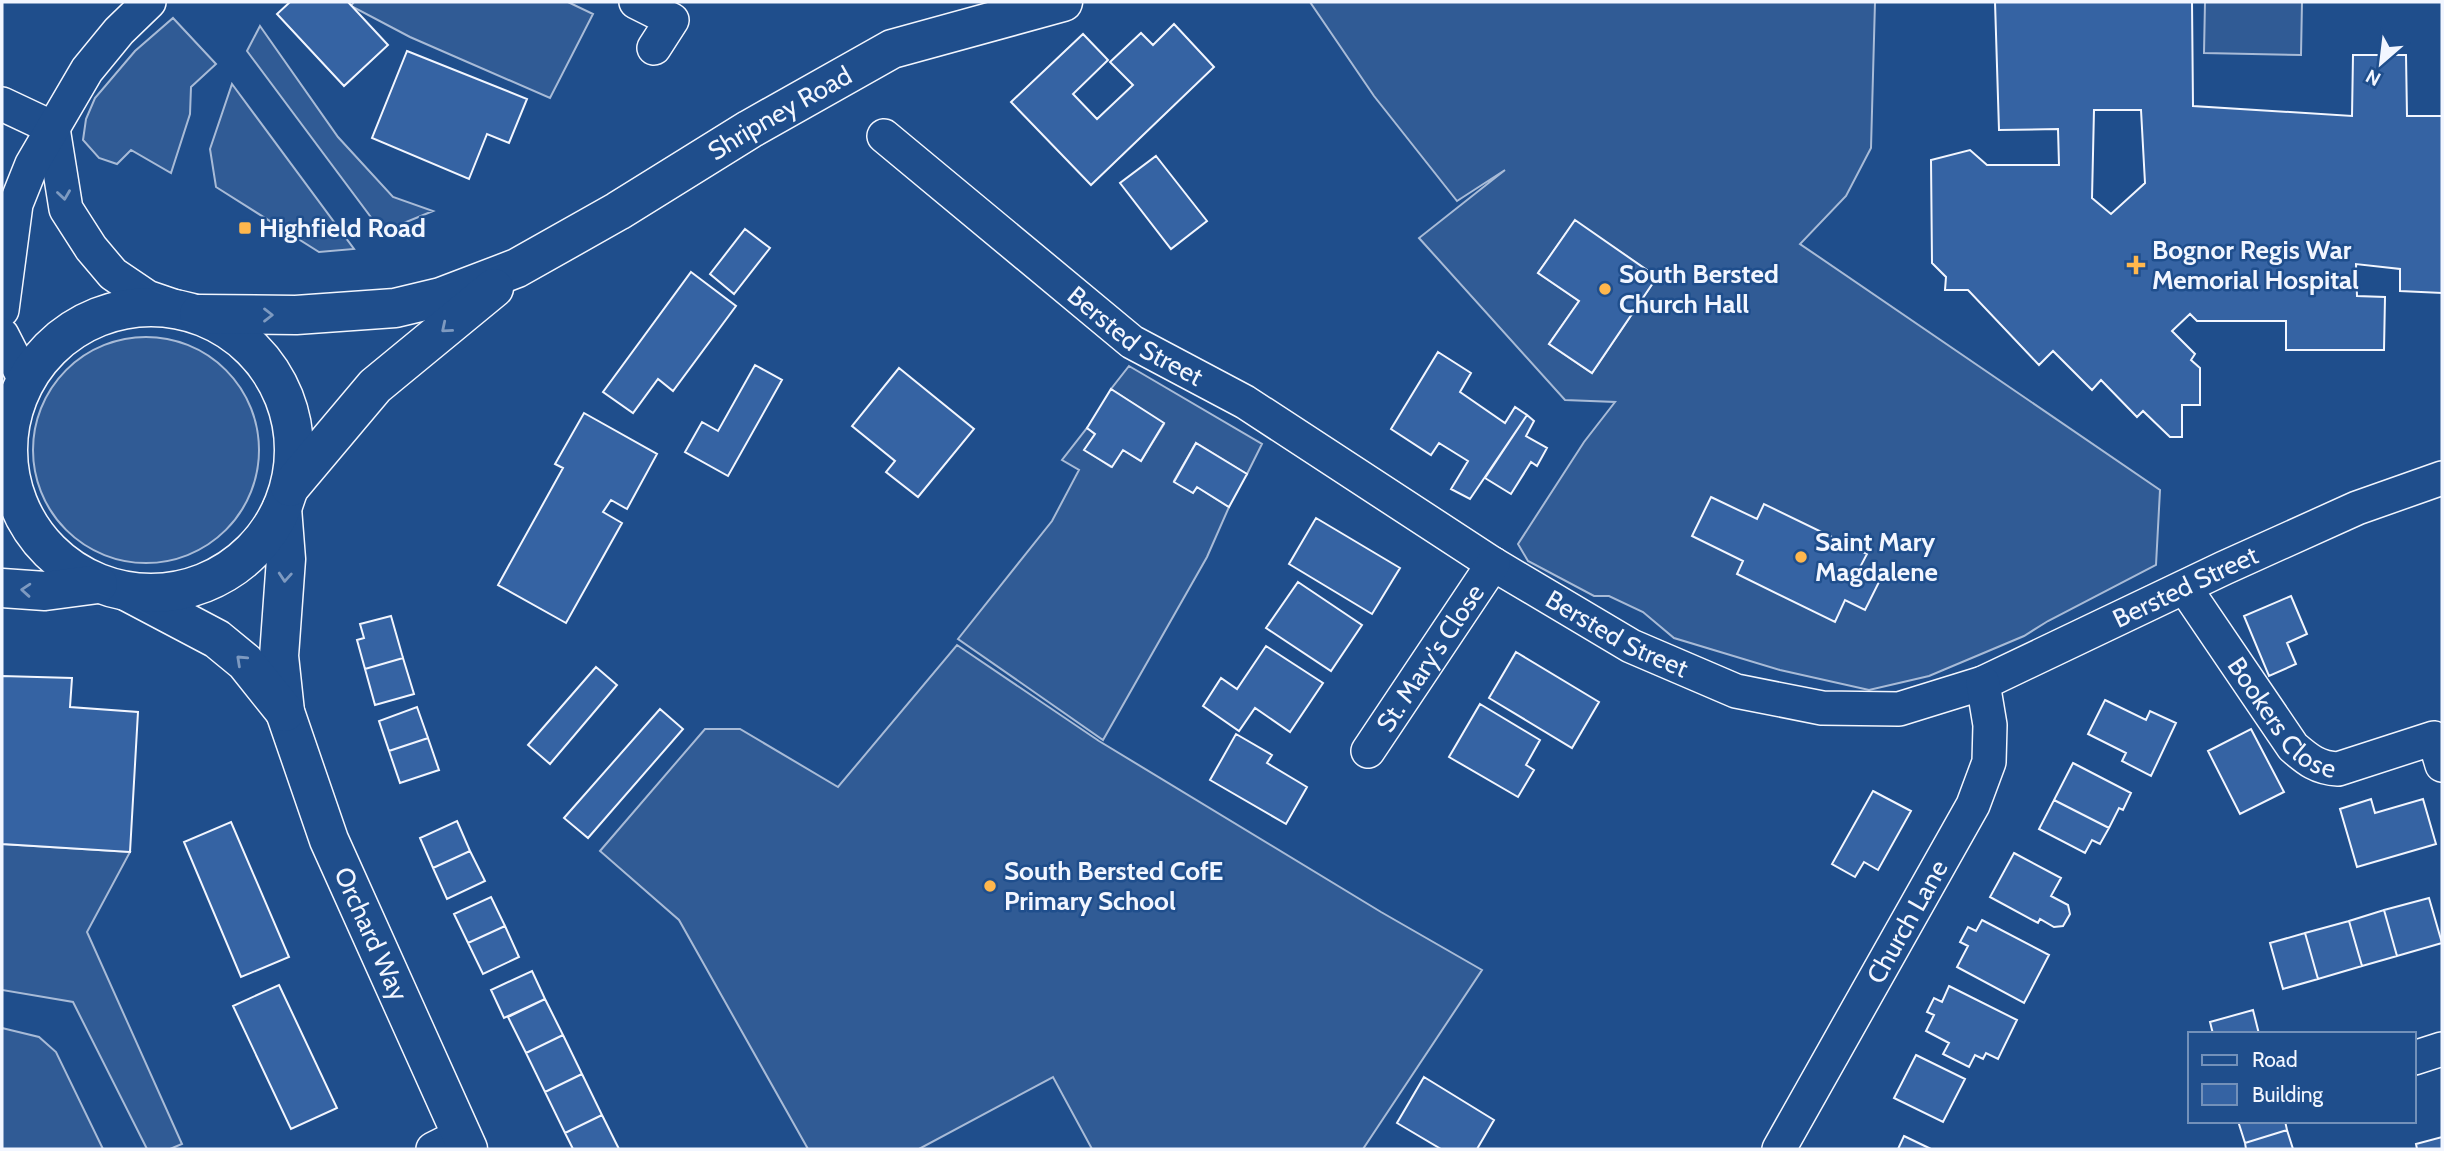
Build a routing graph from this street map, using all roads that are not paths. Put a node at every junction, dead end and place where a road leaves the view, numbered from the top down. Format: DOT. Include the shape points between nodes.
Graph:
graph roads {
  1 [pos="149,2"];
  2 [pos="636,2"];
  3 [pos="1063,2"];
  4 [pos="654,48"];
  5 [pos="2,104"];
  6 [pos="53,128"];
  7 [pos="884,136"];
  8 [pos="517,268"];
  9 [pos="2,310"];
  10 [pos="194,313"];
  11 [pos="2,335"];
  12 [pos="14,397"];
  13 [pos="2442,478"];
  14 [pos="286,498"];
  15 [pos="1493,564"];
  16 [pos="2,588"];
  17 [pos="113,588"];
  18 [pos="2185,588"];
  19 [pos="1983,683"];
  20 [pos="285,712"];
  21 [pos="1368,751"];
  22 [pos="2442,765"];
  23 [pos="2442,1049"];
  24 [pos="2416,1057"];
  25 [pos="454,1144"];
  26 [pos="1779,1149"];
  1 -- 6 [label="street" via="87,70"];
  2 -- 4 [label="street" via="672,20"];
  3 -- 8 [label="main road, Shripney Road" via="892,49"];
  5 -- 6 [label="street"];
  6 -- 9 [label="street" via="16,204"];
  6 -- 10 [label="street, one-way" via="66,209 91,248 113,274 147,297"];
  7 -- 15 [label="street, Bersted Street" via="1132,342 1245,402"];
  10 -- 8 [label="main road, Shripney Road, one-way" via="296,315 395,308 441,297"];
  8 -- 14 [label="main road, Shripney Road, one-way" via="375,386"];
  10 -- 12 [label="main road, Shripney Road" via="141,306 94,317 54,342"];
  10 -- 14 [label="main road, Shripney Road" via="237,335 267,365 287,402 295,445"];
  11 -- 12 [label="street"];
  12 -- 17 [label="main road, Shripney Road" via="7,436 8,473 19,509 38,541 65,566"];
  13 -- 18 [label="street, Bersted Street" via="2357,508"];
  14 -- 17 [label="main road, Shripney Road" via="258,547 231,570 199,586 164,594"];
  14 -- 20 [label="main road, one-way" via="279,656"];
  15 -- 19 [label="street, Bersted Street" via="1631,646 1736,691 1822,708 1899,709"];
  15 -- 21 [label="street, St. Mary's Close"];
  17 -- 16 [label="main road, Shripney Road, one-way"];
  20 -- 17 [label="main road, one-way" via="245,663 217,639"];
  18 -- 19 [label="street, Bersted Street"];
  18 -- 22 [label="street, Bookers Close" via="2293,747 2311,762 2338,769 2434,738"];
  19 -- 26 [label="street, Church Lane" via="1990,725 1989,762 1973,805"];
  20 -- 25 [label="main road, Orchard Way" via="329,840"];
  23 -- 24 [label="street"];
}
